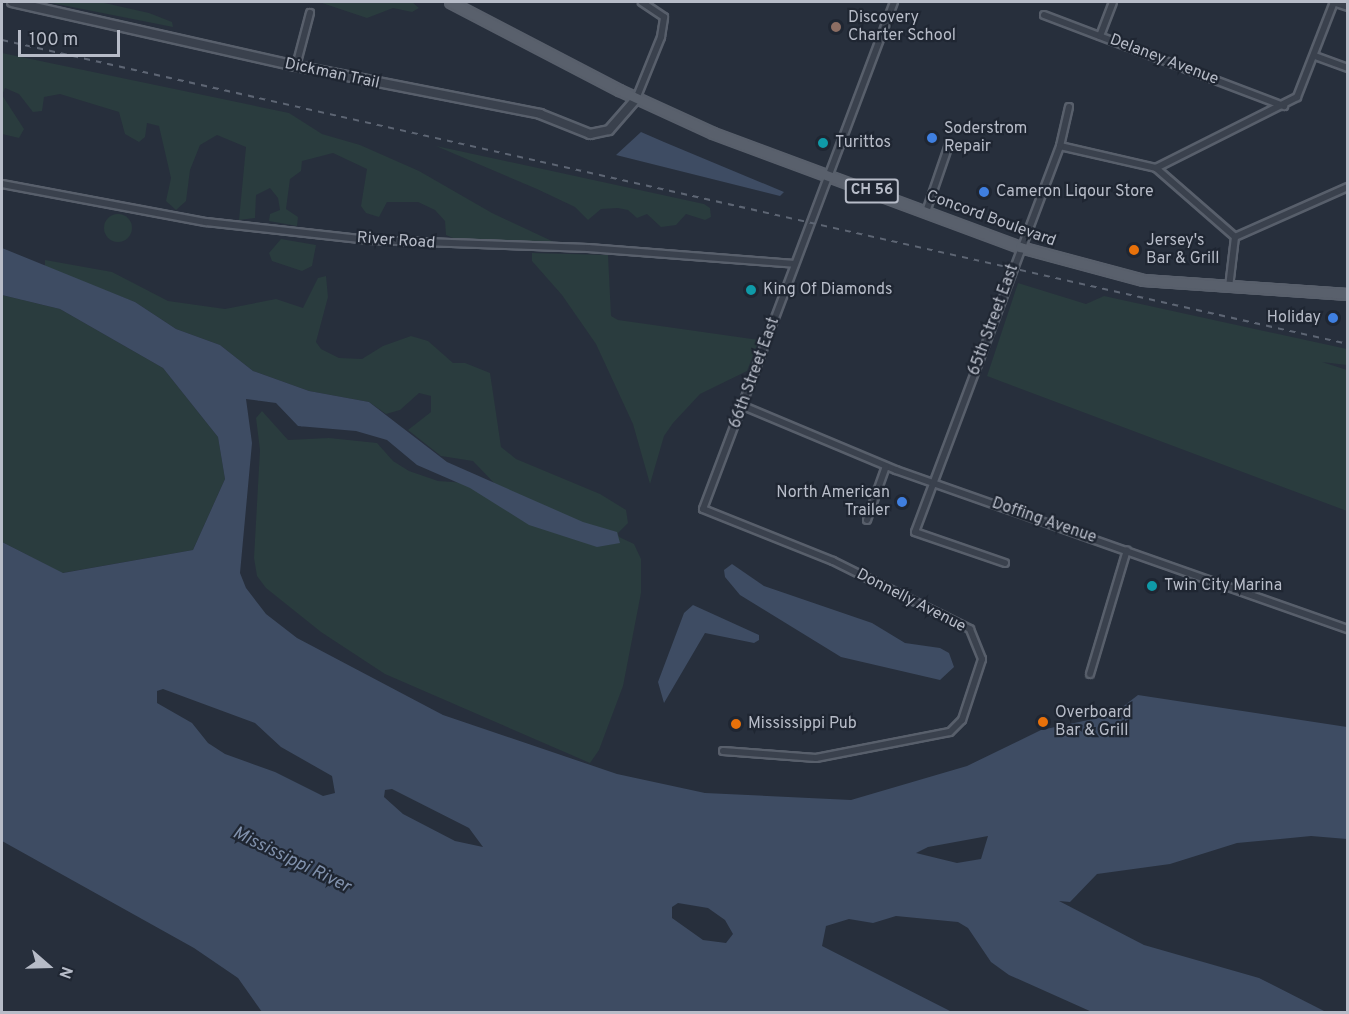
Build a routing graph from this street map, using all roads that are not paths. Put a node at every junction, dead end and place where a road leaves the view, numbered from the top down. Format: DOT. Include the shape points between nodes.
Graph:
graph roads {
  1 [pos="12,2"];
  2 [pos="450,2"];
  3 [pos="642,2"];
  4 [pos="894,2"];
  5 [pos="1113,2"];
  6 [pos="1334,2"];
  7 [pos="1347,7"];
  8 [pos="310,13"];
  9 [pos="1044,15"];
  10 [pos="1100,36"];
  11 [pos="1315,56"];
  12 [pos="296,66"];
  13 [pos="1347,68"];
  14 [pos="636,99"];
  15 [pos="1284,106"];
  16 [pos="1069,107"];
  17 [pos="949,146"];
  18 [pos="1060,146"];
  19 [pos="1156,168"];
  20 [pos="830,175"];
  21 [pos="2,184"];
  22 [pos="1347,187"];
  23 [pos="926,212"];
  24 [pos="1235,237"];
  25 [pos="1020,247"];
  26 [pos="794,264"];
  27 [pos="1229,288"];
  28 [pos="1347,294"];
  29 [pos="744,406"];
  30 [pos="886,466"];
  31 [pos="933,482"];
  32 [pos="703,509"];
  33 [pos="867,520"];
  34 [pos="1127,550"];
  35 [pos="1005,563"];
  36 [pos="1347,629"];
  37 [pos="1090,674"];
  38 [pos="723,751"];
  1 -- 12 [label="street, Dickman Trail"];
  2 -- 14 [label="main road, Concord Boulevard / CH 56"];
  3 -- 14 [label="street" via="664,17 661,37"];
  4 -- 20 [label="street, 66th Street East"];
  5 -- 10 [label="street"];
  6 -- 7 [label="street"];
  6 -- 11 [label="street"];
  8 -- 12 [label="street"];
  9 -- 10 [label="street, Delaney Avenue"];
  10 -- 15 [label="street, Delaney Avenue"];
  11 -- 13 [label="street"];
  11 -- 15 [label="street" via="1297,97"];
  12 -- 14 [label="street, Dickman Trail" via="540,114 597,135 618,124"];
  14 -- 20 [label="main road, Concord Boulevard / CH 56" via="713,134"];
  15 -- 19 [label="street"];
  16 -- 18 [label="street, 65th Street East"];
  17 -- 23 [label="street"];
  18 -- 19 [label="street"];
  18 -- 25 [label="street, 65th Street East"];
  19 -- 24 [label="street"];
  20 -- 23 [label="main road, Concord Boulevard / CH 56"];
  20 -- 26 [label="street, 66th Street East"];
  21 -- 26 [label="street, River Road" via="206,222 369,240 588,248"];
  22 -- 24 [label="street"];
  23 -- 25 [label="main road, Concord Boulevard / CH 56"];
  24 -- 27 [label="street"];
  25 -- 27 [label="main road, Concord Boulevard / CH 56" via="1112,274"];
  25 -- 31 [label="street, 65th Street East"];
  26 -- 29 [label="street, 66th Street East"];
  27 -- 28 [label="main road, Concord Boulevard / CH 56"];
  29 -- 30 [label="street, Doffing Avenue"];
  29 -- 32 [label="street, 66th Street East"];
  30 -- 31 [label="street, Doffing Avenue"];
  30 -- 33 [label="street"];
  31 -- 34 [label="street, Doffing Avenue"];
  31 -- 35 [label="street, 65th Street East" via="915,532"];
  32 -- 38 [label="street, Donnelly Avenue" via="833,561 970,629 982,659 962,720 950,732 816,758"];
  34 -- 36 [label="street, Doffing Avenue"];
  34 -- 37 [label="street"];
}
